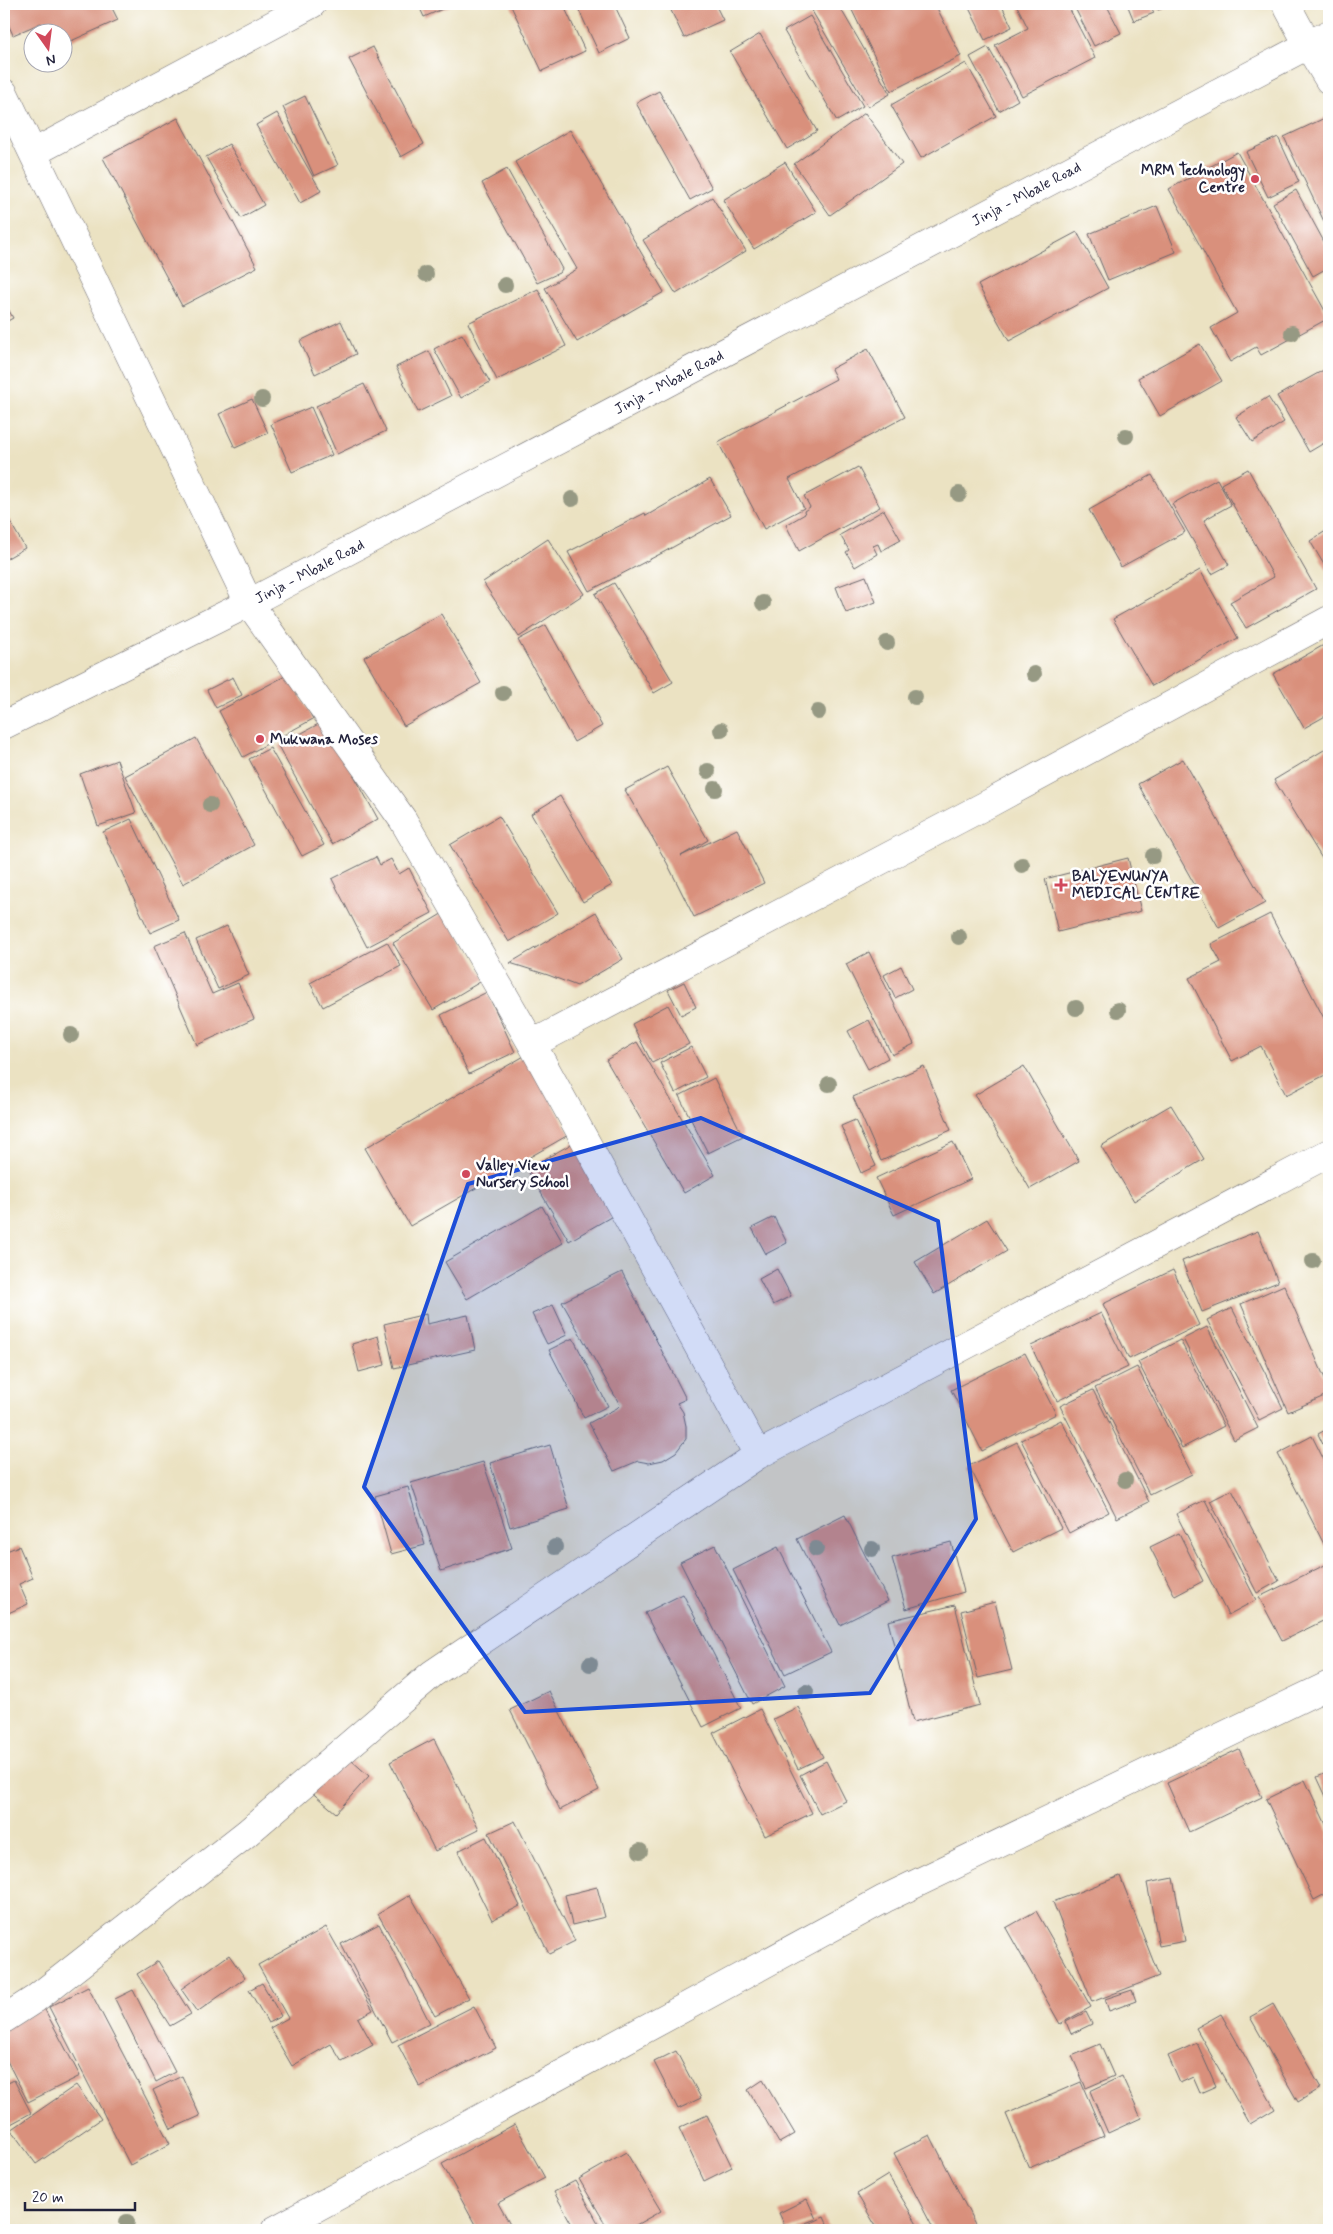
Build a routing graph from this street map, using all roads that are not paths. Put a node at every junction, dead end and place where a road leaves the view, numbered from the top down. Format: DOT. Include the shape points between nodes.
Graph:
graph roads {
  1 [pos="312,4"];
  2 [pos="1286,4"];
  3 [pos="1318,39"];
  4 [pos="1329,80"];
  5 [pos="4,93"];
  6 [pos="33,153"];
  7 [pos="250,602"];
  8 [pos="1329,620"];
  9 [pos="4,725"];
  10 [pos="532,1044"];
  11 [pos="1329,1152"];
  12 [pos="758,1455"];
  13 [pos="1329,1685"];
  14 [pos="4,2019"];
  15 [pos="275,2230"];
  1 -- 6 [label="street"];
  2 -- 3 [label="street"];
  3 -- 4 [label="street"];
  3 -- 7 [label="street, Jinja - Mbale Road"];
  5 -- 6 [label="street"];
  6 -- 7 [label="street"];
  7 -- 9 [label="street, Jinja - Mbale Road"];
  7 -- 10 [label="street" via="403,820"];
  8 -- 10 [label="street"];
  10 -- 12 [label="street"];
  11 -- 12 [label="street"];
  12 -- 14 [label="street" via="432,1674 239,1839 36,1999"];
  13 -- 15 [label="street" via="884,1899"];
}
